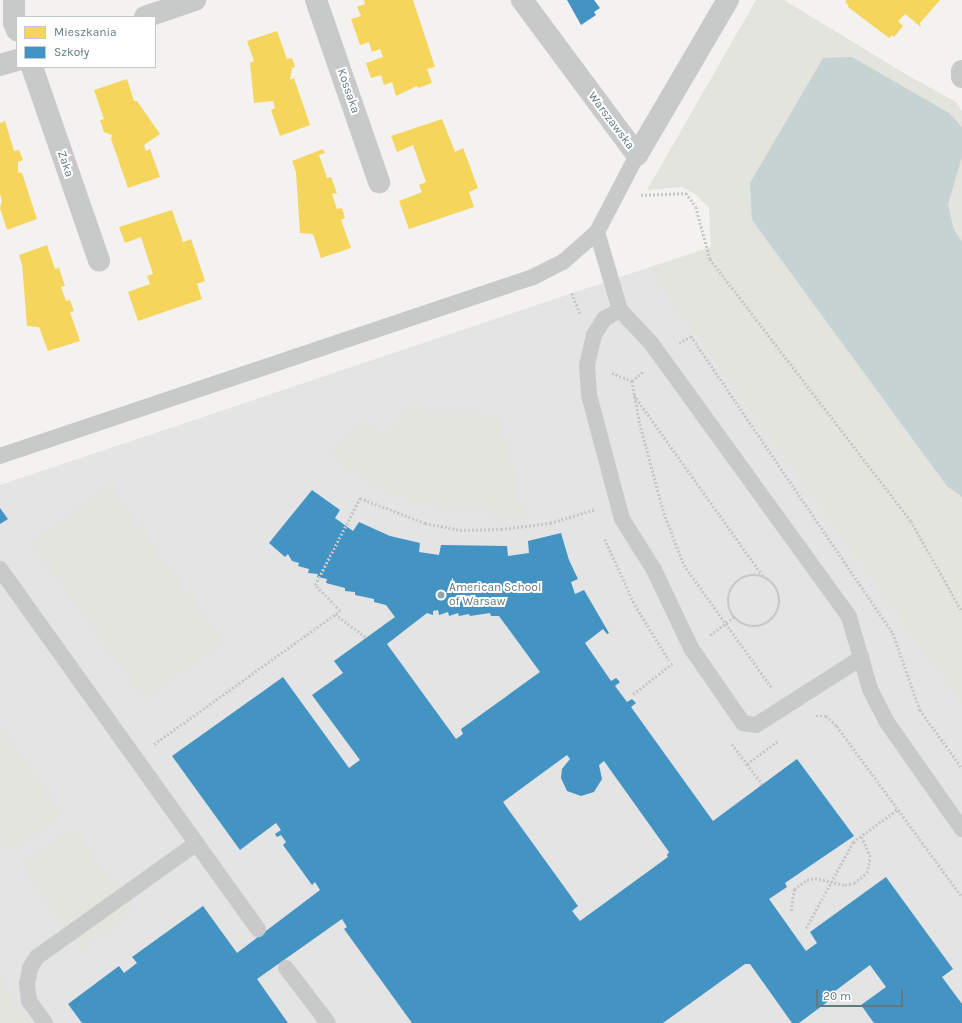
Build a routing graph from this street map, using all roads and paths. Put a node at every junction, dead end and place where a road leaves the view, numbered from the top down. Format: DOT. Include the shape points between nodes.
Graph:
graph roads {
  1 [pos="14,0"];
  2 [pos="195,0"];
  3 [pos="316,0"];
  4 [pos="522,0"];
  5 [pos="728,0"];
  6 [pos="148,16"];
  7 [pos="16,28"];
  8 [pos="16,60"];
  9 [pos="0,65"];
  10 [pos="32,68"];
  11 [pos="962,71"];
  12 [pos="962,78"];
  13 [pos="637,155"];
  14 [pos="379,182"];
  15 [pos="618,188"];
  16 [pos="597,232"];
  17 [pos="99,261"];
  18 [pos="620,310"];
  19 [pos="691,336"];
  20 [pos="646,366"];
  21 [pos="610,370"];
  22 [pos="632,380"];
  23 [pos="632,393"];
  24 [pos="0,456"];
  25 [pos="597,509"];
  26 [pos="0,569"];
  27 [pos="764,578"];
  28 [pos="962,611"];
  29 [pos="335,614"];
  30 [pos="366,637"];
  31 [pos="861,658"];
  32 [pos="676,670"];
  33 [pos="633,694"];
  34 [pos="786,705"];
  35 [pos="782,738"];
  36 [pos="728,739"];
  37 [pos="153,744"];
  38 [pos="747,764"];
  39 [pos="962,768"];
  40 [pos="762,784"];
  41 [pos="898,809"];
  42 [pos="962,829"];
  43 [pos="861,836"];
  44 [pos="197,843"];
  45 [pos="832,881"];
  46 [pos="962,898"];
  47 [pos="791,911"];
  48 [pos="806,928"];
  49 [pos="258,929"];
  50 [pos="286,968"];
  51 [pos="45,1023"];
  52 [pos="328,1023"];
  1 -- 7 [label="street"];
  2 -- 6 [label="street"];
  3 -- 14 [label="street, Kossaka"];
  4 -- 13 [label="street, Warszawska"];
  5 -- 13 [label="street, Warszawska"];
  8 -- 9 [label="street"];
  10 -- 17 [label="street, Zaka"];
  11 -- 12 [label="street"];
  13 -- 15 [label="lane"];
  15 -- 16 [label="lane"];
  15 -- 28 [label="path" via="636,195 686,193 696,207 710,259 910,521"];
  16 -- 18 [label="lane"];
  16 -- 24 [label="lane" via="563,262 533,277"];
  18 -- 31 [label="lane" via="651,343 849,617"];
  18 -- 34 [label="lane" via="604,319 594,335 586,364 589,395 622,519 654,570 691,648 743,723 756,725"];
  19 -- 39 [label="path" via="894,633 920,710"];
  20 -- 22 [label="path" via="643,372"];
  21 -- 22 [label="path" via="612,374"];
  22 -- 23 [label="path"];
  23 -- 27 [label="path"];
  23 -- 34 [label="path" via="664,513 684,565"];
  25 -- 29 [label="path" via="550,523 501,529 460,530 425,523 360,498 314,585 340,611"];
  26 -- 44 [label="lane"];
  27 -- 27 [label="path" via="772,582 780,597 777,613 765,625 748,626 734,617 730,610 730,593 734,585 748,576"];
  29 -- 30 [label="path"];
  29 -- 37 [label="path"];
  31 -- 34 [label="lane"];
  31 -- 42 [label="lane" via="870,689 886,721"];
  32 -- 33 [label="path" via="672,664"];
  34 -- 41 [label="path" via="802,723 813,716 826,716 837,726"];
  35 -- 38 [label="path"];
  36 -- 38 [label="path"];
  38 -- 40 [label="path"];
  41 -- 43 [label="path"];
  41 -- 46 [label="path"];
  43 -- 45 [label="path" via="853,842"];
  43 -- 45 [label="path" via="870,857 868,873 854,883 845,885"];
  44 -- 49 [label="lane"];
  44 -- 51 [label="lane" via="37,957 30,968 27,984 29,1001"];
  45 -- 47 [label="path" via="815,878 800,884 794,889"];
  45 -- 48 [label="path"];
  50 -- 52 [label="lane"];
}
